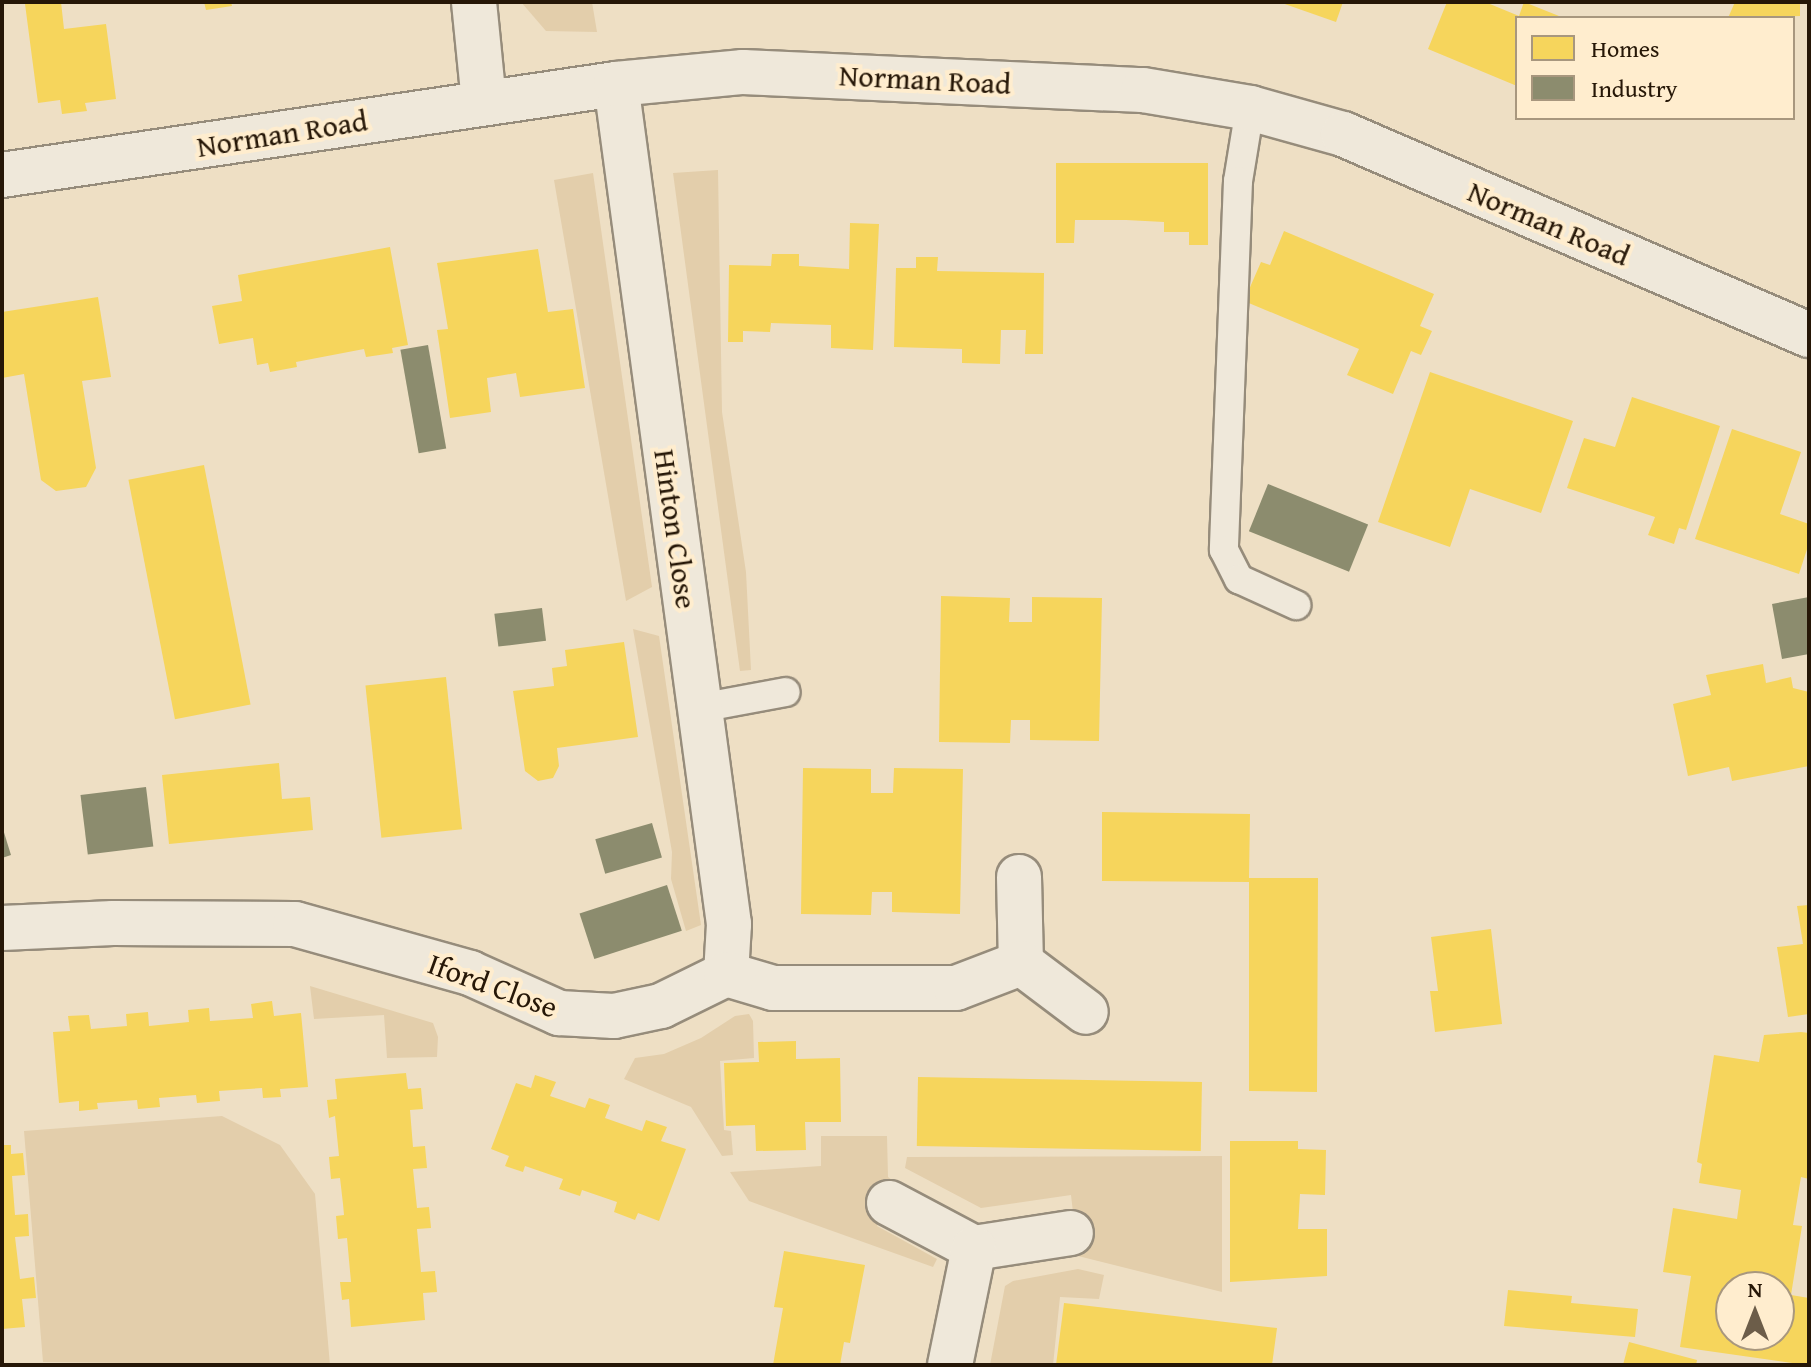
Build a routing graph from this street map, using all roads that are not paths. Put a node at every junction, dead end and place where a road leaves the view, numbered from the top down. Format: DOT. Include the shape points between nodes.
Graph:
graph roads {
  1 [pos="474,2"];
  2 [pos="616,84"];
  3 [pos="484,102"];
  4 [pos="1250,108"];
  5 [pos="2,175"];
  6 [pos="1809,335"];
  7 [pos="1296,605"];
  8 [pos="786,692"];
  9 [pos="700,708"];
  10 [pos="1019,877"];
  11 [pos="2,928"];
  12 [pos="1021,963"];
  13 [pos="726,974"];
  14 [pos="1086,1012"];
  15 [pos="889,1203"];
  16 [pos="1071,1233"];
  17 [pos="974,1248"];
  18 [pos="950,1365"];
  1 -- 3 [label="street"];
  2 -- 3 [label="street, Norman Road"];
  2 -- 4 [label="street, Norman Road" via="743,72 902,77 1143,90"];
  2 -- 9 [label="street, Hinton Close"];
  3 -- 5 [label="street, Norman Road"];
  4 -- 6 [label="street, Norman Road" via="1343,134"];
  4 -- 7 [label="lane" via="1238,181 1224,550 1239,579"];
  8 -- 9 [label="lane"];
  9 -- 13 [label="street, Hinton Close" via="729,924"];
  10 -- 12 [label="street"];
  11 -- 13 [label="street, Iford Close" via="295,924 470,973 559,1013 614,1016 661,1006"];
  12 -- 13 [label="street" via="956,988 773,988"];
  12 -- 14 [label="street"];
  15 -- 17 [label="street"];
  16 -- 17 [label="street"];
  17 -- 18 [label="street"];
}
